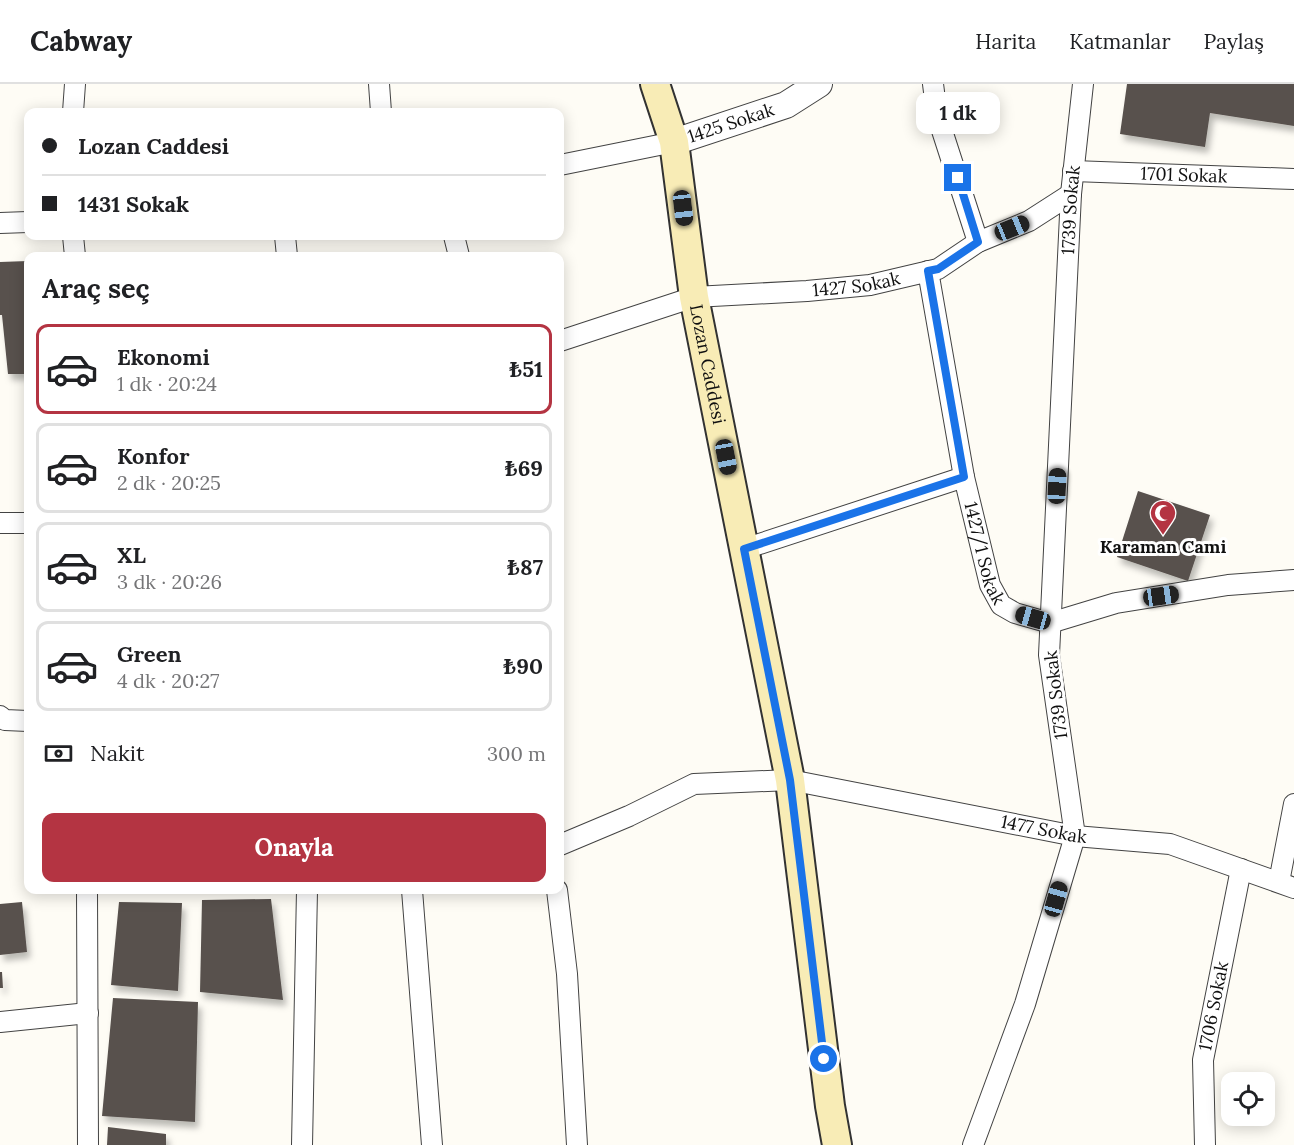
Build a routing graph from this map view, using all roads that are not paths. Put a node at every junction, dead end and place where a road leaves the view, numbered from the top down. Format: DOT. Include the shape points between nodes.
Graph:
graph roads {
  1 [pos="75,84"];
  2 [pos="379,84"];
  3 [pos="655,84"];
  4 [pos="819,84"];
  5 [pos="933,84"];
  6 [pos="1083,84"];
  7 [pos="73,108"];
  8 [pos="381,108"];
  9 [pos="674,142"];
  10 [pos="564,164"];
  11 [pos="1073,171"];
  12 [pos="1294,179"];
  13 [pos="1071,194"];
  14 [pos="24,222"];
  15 [pos="0,223"];
  16 [pos="978,242"];
  17 [pos="928,271"];
  18 [pos="694,297"];
  19 [pos="564,340"];
  20 [pos="964,477"];
  21 [pos="24,523"];
  22 [pos="0,524"];
  23 [pos="744,549"];
  24 [pos="1294,580"];
  25 [pos="1050,623"];
  26 [pos="0,716"];
  27 [pos="24,721"];
  28 [pos="790,780"];
  29 [pos="1294,804"];
  30 [pos="1075,836"];
  31 [pos="564,843"];
  32 [pos="1241,869"];
  33 [pos="1286,885"];
  34 [pos="87,894"];
  35 [pos="307,894"];
  36 [pos="412,894"];
  37 [pos="557,894"];
  38 [pos="88,1013"];
  39 [pos="0,1022"];
  40 [pos="88,1145"];
  41 [pos="302,1145"];
  42 [pos="432,1145"];
  43 [pos="577,1145"];
  44 [pos="837,1145"];
  45 [pos="973,1145"];
  46 [pos="1205,1145"];
  1 -- 7 [label="street"];
  2 -- 8 [label="street"];
  3 -- 9 [label="main road, Lozan Caddesi"];
  4 -- 9 [label="street, 1425 Sokak" via="786,105"];
  5 -- 16 [label="street" via="937,115"];
  6 -- 11 [label="street, 1739 Sokak"];
  9 -- 10 [label="street"];
  9 -- 18 [label="main road, Lozan Caddesi"];
  11 -- 12 [label="street, 1701 Sokak"];
  11 -- 13 [label="street, 1739 Sokak"];
  13 -- 16 [label="street, 1427 Sokak" via="1029,221"];
  13 -- 25 [label="street, 1739 Sokak"];
  14 -- 15 [label="street"];
  16 -- 17 [label="street, 1427 Sokak" via="938,269"];
  17 -- 18 [label="street, 1427 Sokak" via="870,285"];
  17 -- 20 [label="street, 1427/1 Sokak"];
  18 -- 19 [label="street, 1427 Sokak"];
  18 -- 23 [label="main road, Lozan Caddesi"];
  20 -- 23 [label="street"];
  20 -- 25 [label="street, 1427/1 Sokak" via="990,585 1001,605"];
  21 -- 22 [label="street"];
  23 -- 28 [label="main road, Lozan Caddesi"];
  24 -- 25 [label="street" via="1228,585 1116,603"];
  25 -- 30 [label="street, 1739 Sokak" via="1049,655"];
  26 -- 27 [label="street" via="4,720"];
  28 -- 30 [label="street, 1477 Sokak"];
  28 -- 31 [label="street, 1477 Sokak" via="694,784"];
  28 -- 44 [label="main road, Lozan Caddesi"];
  29 -- 33 [label="street"];
  30 -- 32 [label="street, 1477 Sokak" via="1170,844"];
  30 -- 45 [label="street, 1739 Sokak" via="1025,1004"];
  32 -- 33 [label="street, 1477 Sokak"];
  32 -- 46 [label="street, 1706 Sokak" via="1203,1060"];
  34 -- 38 [label="street"];
  35 -- 41 [label="street"];
  36 -- 42 [label="street"];
  37 -- 43 [label="street" via="567,974"];
  38 -- 39 [label="street"];
  38 -- 40 [label="street"];
}
